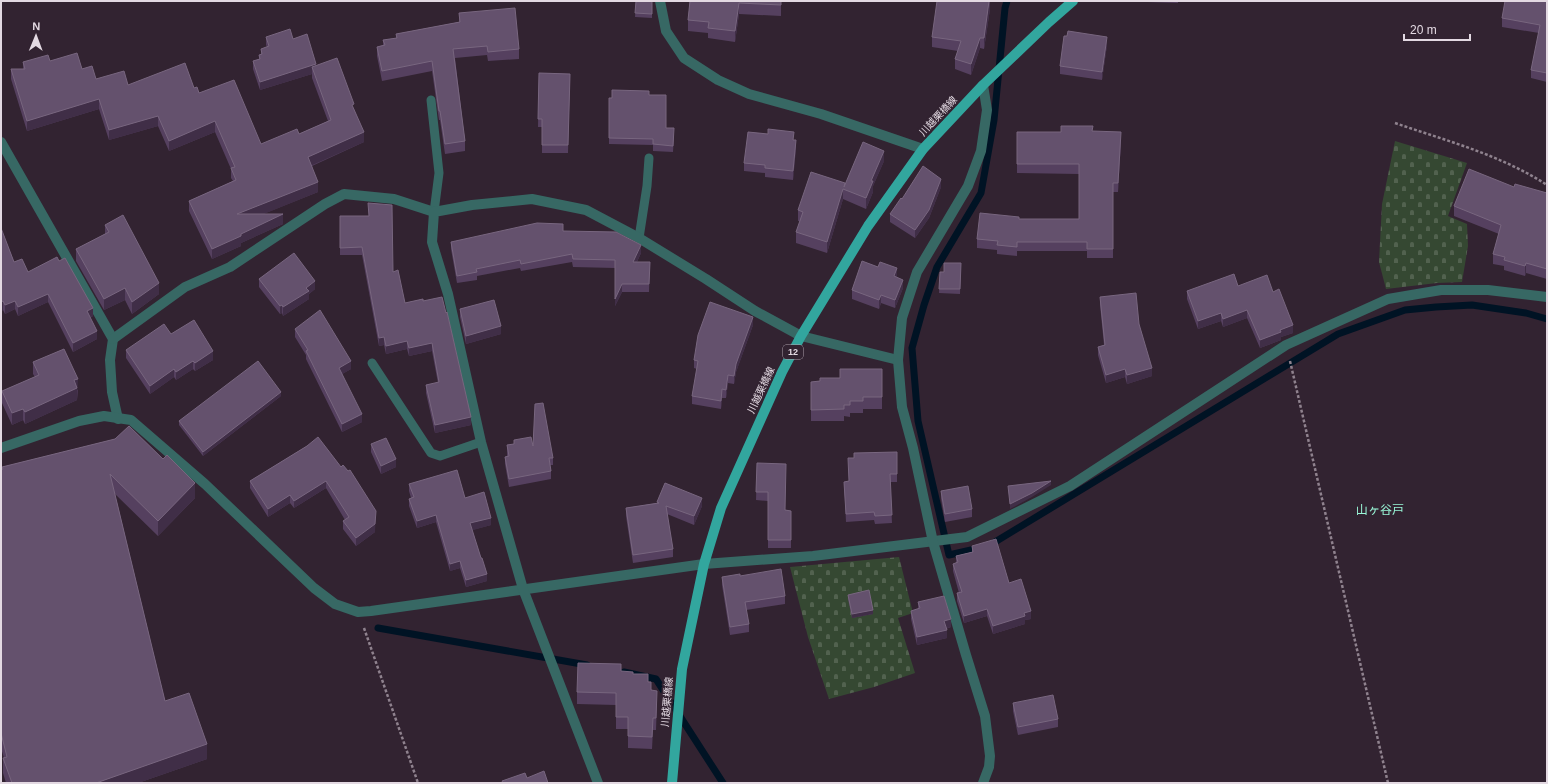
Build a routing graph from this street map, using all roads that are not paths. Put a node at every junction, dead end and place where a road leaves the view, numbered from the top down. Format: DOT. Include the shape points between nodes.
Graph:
graph roads {
  1 [pos="660,1"];
  2 [pos="1074,1"];
  3 [pos="983,84"];
  4 [pos="431,100"];
  5 [pos="1,142"];
  6 [pos="923,149"];
  7 [pos="648,158"];
  8 [pos="434,212"];
  9 [pos="639,238"];
  10 [pos="1547,297"];
  11 [pos="801,336"];
  12 [pos="113,338"];
  13 [pos="898,360"];
  14 [pos="372,363"];
  15 [pos="118,419"];
  16 [pos="481,442"];
  17 [pos="1,448"];
  18 [pos="933,542"];
  19 [pos="704,564"];
  20 [pos="523,589"];
  21 [pos="598,783"];
  22 [pos="672,783"];
  23 [pos="983,783"];
  1 -- 6 [label="street" via="666,31 684,58 718,80 749,94 821,114"];
  2 -- 3 [label="main road, 川越栗橋線 / 12"];
  3 -- 6 [label="main road, 川越栗橋線 / 12"];
  3 -- 13 [label="street" via="987,110 981,151 968,186 917,272 902,318"];
  4 -- 8 [label="lane" via="439,173"];
  5 -- 12 [label="street"];
  6 -- 11 [label="main road, 川越栗橋線 / 12" via="868,226"];
  7 -- 9 [label="lane" via="647,186"];
  8 -- 9 [label="street" via="532,199 586,210"];
  8 -- 12 [label="street" via="394,199 344,194 230,267 185,287"];
  8 -- 16 [label="street" via="432,242 448,294"];
  9 -- 11 [label="street" via="755,312"];
  10 -- 18 [label="street" via="1488,290 1440,290 1388,299 1286,345 1070,486 967,537"];
  11 -- 13 [label="street"];
  11 -- 19 [label="main road, 川越栗橋線 / 12" via="722,508"];
  12 -- 15 [label="street" via="110,360 112,392"];
  13 -- 18 [label="street" via="902,406"];
  14 -- 16 [label="lane" via="431,453 440,456"];
  15 -- 17 [label="street" via="104,416 79,421"];
  15 -- 20 [label="street" via="131,420 205,484 314,588 335,604 358,612 371,611"];
  16 -- 20 [label="street"];
  18 -- 19 [label="street" via="813,556"];
  18 -- 23 [label="street" via="986,716 990,756"];
  19 -- 20 [label="street"];
  19 -- 22 [label="main road, 川越栗橋線 / 12" via="682,669"];
  20 -- 21 [label="street"];
}
